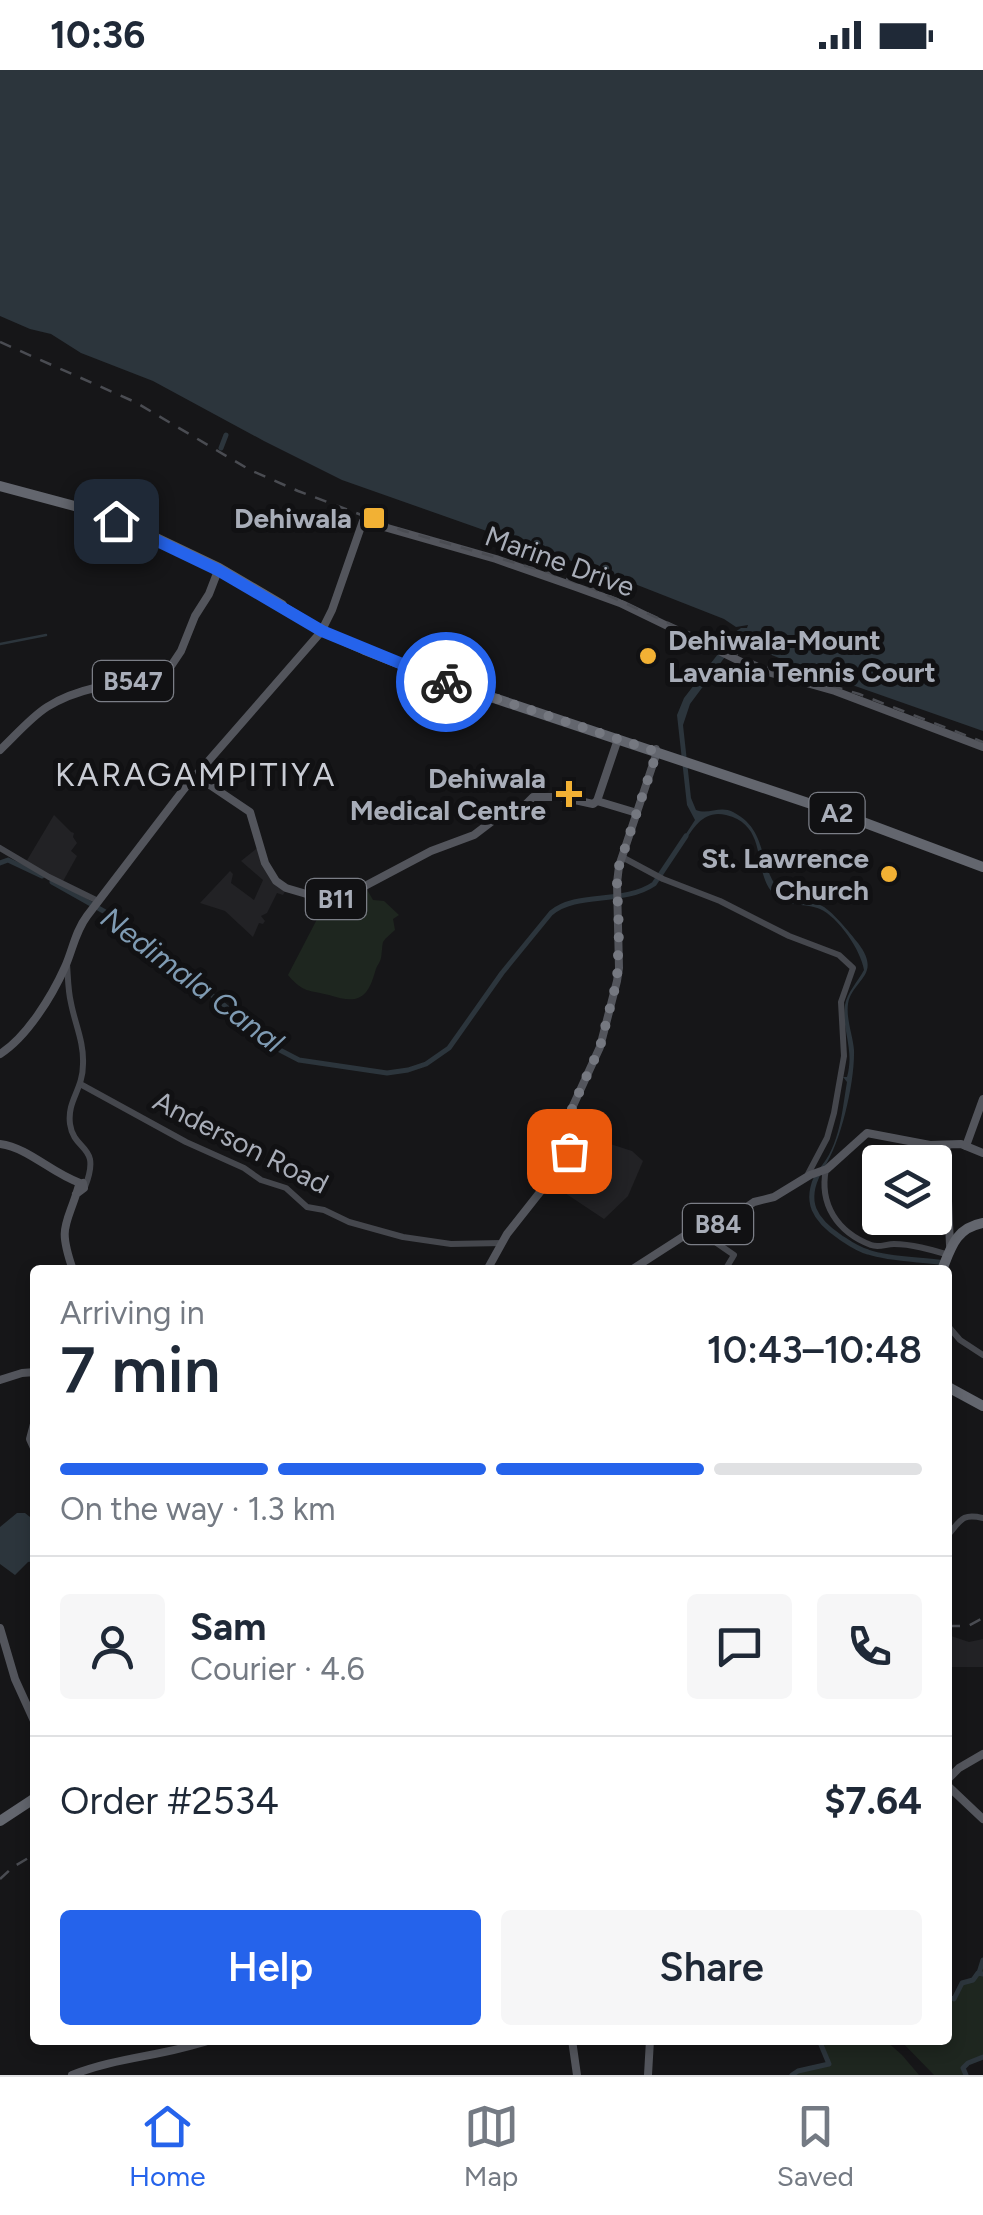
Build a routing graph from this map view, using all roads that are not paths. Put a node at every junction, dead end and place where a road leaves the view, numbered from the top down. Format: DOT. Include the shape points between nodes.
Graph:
graph roads {
  1 [pos="0,487"];
  2 [pos="218,569"];
  3 [pos="277,603"];
  4 [pos="323,630"];
  5 [pos="369,651"];
  6 [pos="618,739"];
  7 [pos="983,746"];
  8 [pos="0,750"];
  9 [pos="657,750"];
  10 [pos="195,775"];
  11 [pos="597,801"];
  12 [pos="637,814"];
  13 [pos="0,848"];
  14 [pos="622,856"];
  15 [pos="983,866"];
  16 [pos="97,903"];
  17 [pos="67,963"];
  18 [pos="0,1054"];
  19 [pos="82,1084"];
  20 [pos="983,1102"];
  21 [pos="0,1144"];
  22 [pos="933,1145"];
  23 [pos="952,1147"];
  24 [pos="967,1147"];
  25 [pos="983,1154"];
  26 [pos="817,1174"];
  27 [pos="80,1185"];
  28 [pos="952,1203"];
  29 [pos="983,1223"];
  30 [pos="702,1229"];
  31 [pos="960,1232"];
  32 [pos="502,1243"];
  33 [pos="947,1261"];
  34 [pos="72,1265"];
  35 [pos="490,1265"];
  36 [pos="639,1265"];
  37 [pos="727,1265"];
  38 [pos="952,1331"];
  39 [pos="983,1355"];
  40 [pos="30,1371"];
  41 [pos="0,1378"];
  42 [pos="952,1388"];
  43 [pos="983,1404"];
  44 [pos="983,1518"];
  45 [pos="952,1530"];
  46 [pos="0,1628"];
  47 [pos="30,1712"];
  48 [pos="983,1754"];
  49 [pos="952,1778"];
  50 [pos="952,1787"];
  51 [pos="30,1801"];
  52 [pos="983,1819"];
  53 [pos="0,1820"];
  54 [pos="193,2045"];
  55 [pos="573,2045"];
  56 [pos="650,2045"];
  57 [pos="72,2075"];
  58 [pos="577,2075"];
  59 [pos="648,2075"];
  1 -- 2 [label="highway, A2" via="98,512"];
  2 -- 3 [label="highway, A2"];
  2 -- 8 [label="main road, B547" via="162,678 112,683 68,697 48,706"];
  3 -- 4 [label="main road"];
  3 -- 5 [label="highway, A2, bridge"];
  4 -- 5 [label="main road"];
  4 -- 7 [label="main road, Marine Drive" via="363,521 599,595 764,672"];
  4 -- 10 [label="main road"];
  5 -- 6 [label="highway, A2"];
  5 -- 9 [label="highway, A2"];
  6 -- 9 [label="highway, A2"];
  6 -- 11 [label="main road"];
  9 -- 12 [label="main road"];
  9 -- 15 [label="highway, A2"];
  10 -- 11 [label="main road, B11" via="250,812 276,881 328,900 474,835 533,797"];
  10 -- 16 [label="main road"];
  11 -- 12 [label="main road"];
  12 -- 14 [label="main road"];
  13 -- 16 [label="main road"];
  14 -- 26 [label="main road" via="839,955 854,968 841,1002 840,1083"];
  14 -- 32 [label="main road" via="619,968 600,1047 572,1108 568,1152"];
  16 -- 17 [label="main road"];
  17 -- 18 [label="main road" via="20,1039"];
  17 -- 19 [label="main road"];
  19 -- 27 [label="main road" via="70,1106 74,1136 86,1148 91,1170"];
  19 -- 32 [label="main road, Anderson Road" via="286,1188 308,1208 403,1237"];
  20 -- 24 [label="main road"];
  21 -- 27 [label="main road"];
  22 -- 26 [label="main road, B84" via="870,1135"];
  23 -- 24 [label="main road, B84"];
  24 -- 25 [label="main road, B84"];
  26 -- 30 [label="main road, B84"];
  26 -- 33 [label="main road" via="828,1206 848,1232 876,1246 896,1244"];
  27 -- 34 [label="main road" via="63,1234"];
  28 -- 31 [label="main road"];
  29 -- 31 [label="highway"];
  30 -- 36 [label="main road, B84"];
  30 -- 37 [label="main road" via="734,1255"];
  31 -- 33 [label="highway"];
  32 -- 35 [label="main road"];
  38 -- 39 [label="main road"];
  40 -- 41 [label="main road"];
  42 -- 43 [label="highway"];
  44 -- 45 [label="main road" via="969,1515"];
  46 -- 47 [label="main road"];
  48 -- 49 [label="main road"];
  50 -- 52 [label="main road"];
  51 -- 53 [label="highway"];
  54 -- 57 [label="main road"];
  55 -- 58 [label="main road"];
  56 -- 59 [label="main road"];
}
